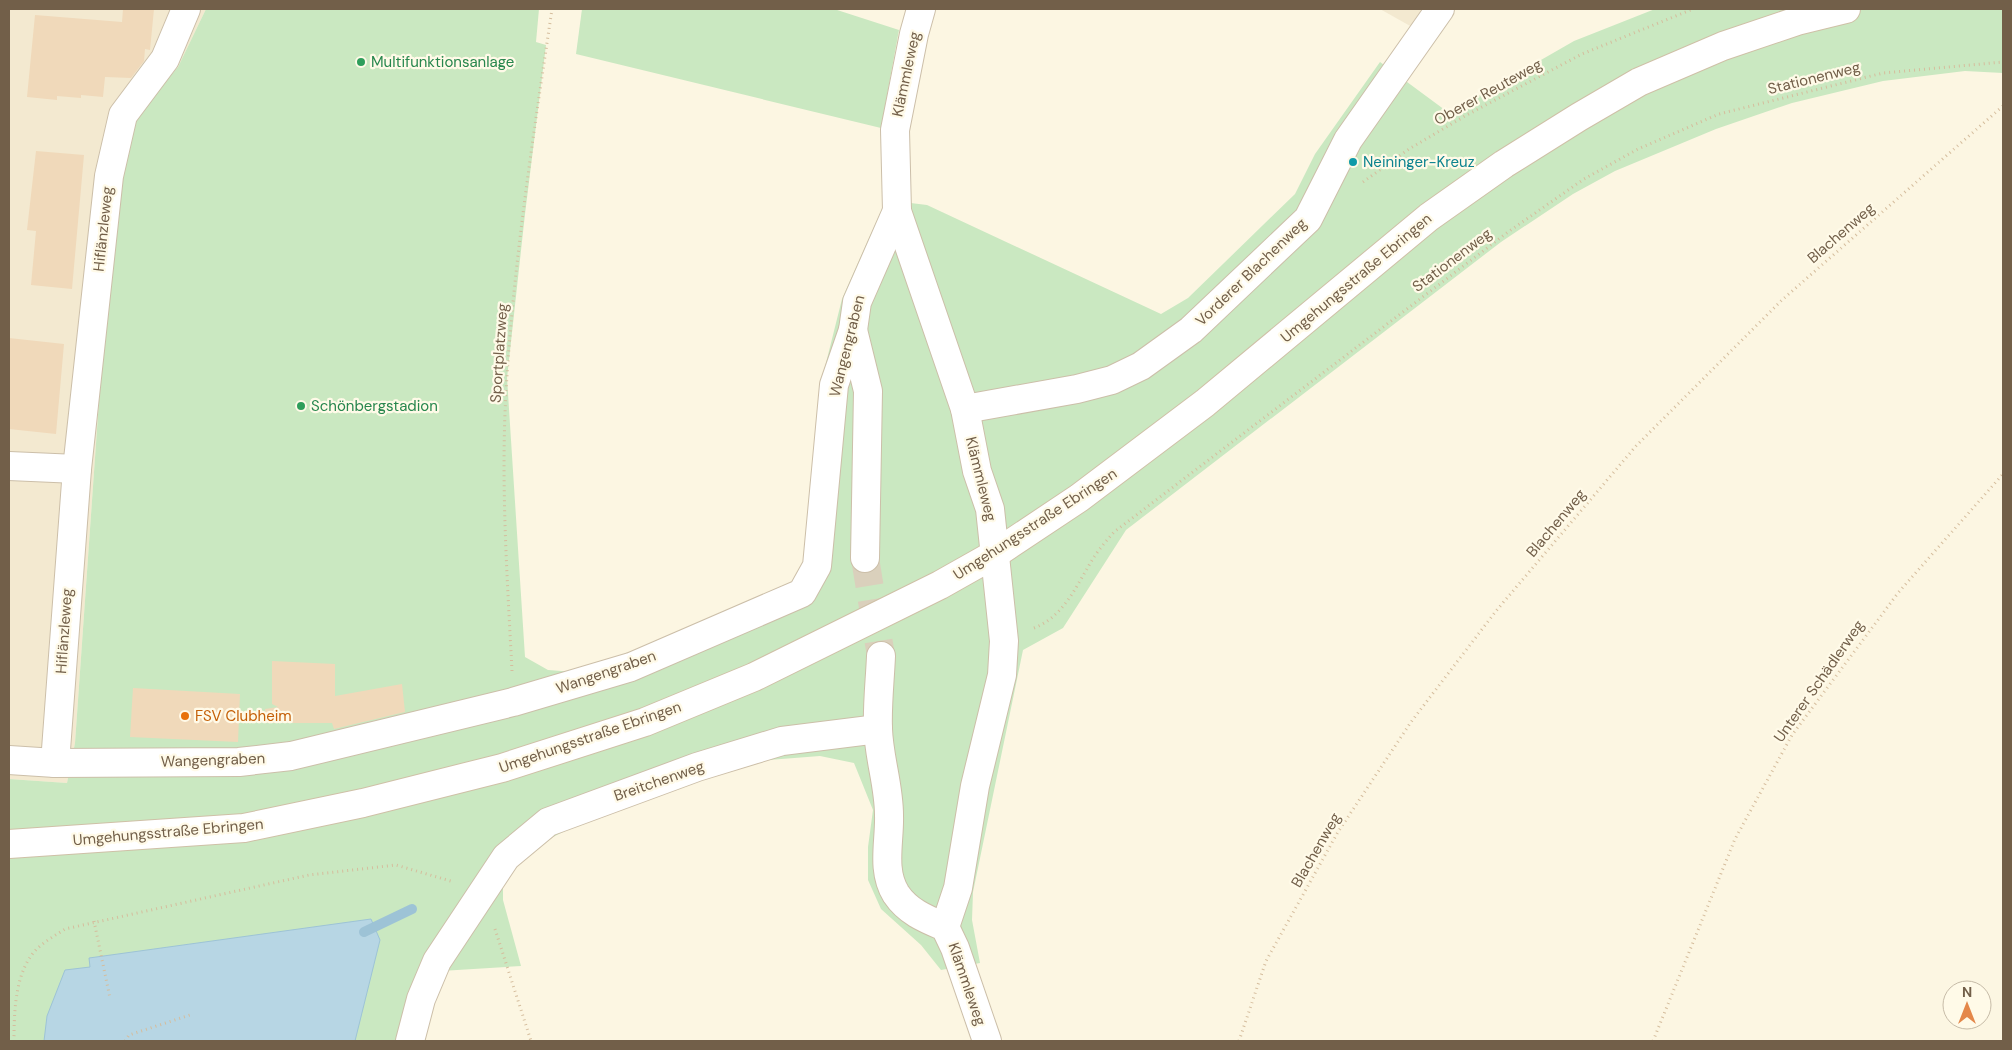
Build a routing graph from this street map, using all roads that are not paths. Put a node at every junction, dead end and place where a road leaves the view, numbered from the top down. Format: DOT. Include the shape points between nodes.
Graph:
graph roads {
  1 [pos="186,9"];
  2 [pos="921,9"];
  3 [pos="1440,9"];
  4 [pos="1846,9"];
  5 [pos="898,211"];
  6 [pos="852,330"];
  7 [pos="965,410"];
  8 [pos="9,466"];
  9 [pos="77,469"];
  10 [pos="995,554"];
  11 [pos="865,558"];
  12 [pos="881,656"];
  13 [pos="878,729"];
  14 [pos="9,760"];
  15 [pos="55,763"];
  16 [pos="9,844"];
  17 [pos="946,927"];
  18 [pos="410,1041"];
  19 [pos="987,1041"];
  1 -- 9 [label="street, Hiflänzleweg" via="165,58 123,115 109,176"];
  2 -- 5 [label="street, Klämmleweg" via="895,130"];
  3 -- 7 [label="street, Vorderer Blachenweg" via="1348,140 1308,219 1191,330 1141,366 1112,380"];
  4 -- 10 [label="street, Umgehungsstraße Ebringen" via="1797,21 1723,46 1639,82 1504,164 1429,217 1153,444"];
  5 -- 6 [label="street, Wangengraben" via="857,302"];
  5 -- 7 [label="street, Klämmleweg"];
  6 -- 11 [label="street" via="868,391"];
  6 -- 15 [label="street, Wangengraben" via="834,384 817,566 802,593 630,667 513,702 291,756 239,762"];
  7 -- 10 [label="street, Klämmleweg" via="977,471 990,508"];
  8 -- 9 [label="street"];
  9 -- 15 [label="street, Hiflänzleweg"];
  10 -- 16 [label="street, Umgehungsstraße Ebringen" via="940,586 754,677 645,722 502,768 363,803 244,828"];
  10 -- 17 [label="street, Klämmleweg" via="1004,641 1002,675 975,786 958,888"];
  12 -- 13 [label="street, Klämmleweg"];
  13 -- 17 [label="street, Klämmleweg" via="889,814 889,878 908,908"];
  13 -- 18 [label="street, Breitchenweg" via="782,741 697,767 548,822 506,857 437,961"];
  14 -- 15 [label="street, Wangengraben"];
  17 -- 19 [label="street, Klämmleweg"];
}
